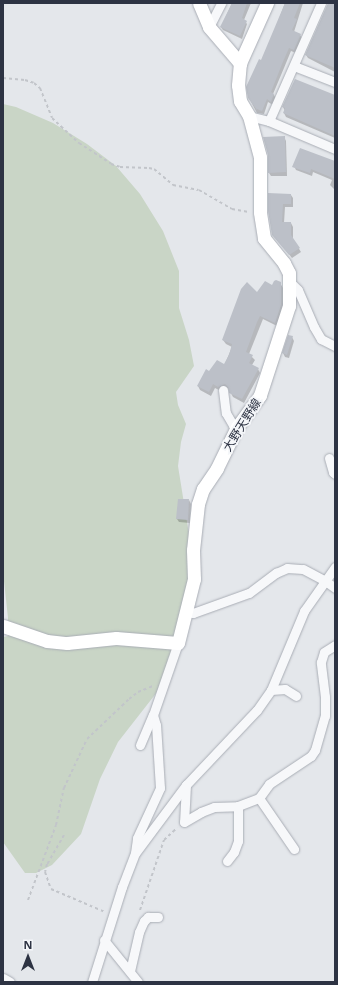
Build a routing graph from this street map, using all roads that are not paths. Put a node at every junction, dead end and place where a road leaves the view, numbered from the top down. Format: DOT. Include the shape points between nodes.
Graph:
graph roads {
  1 [pos="199,3"];
  2 [pos="221,3"];
  3 [pos="267,3"];
  4 [pos="321,3"];
  5 [pos="209,27"];
  6 [pos="240,63"];
  7 [pos="294,66"];
  8 [pos="335,82"];
  9 [pos="250,116"];
  10 [pos="269,121"];
  11 [pos="335,149"];
  12 [pos="290,282"];
  13 [pos="335,346"];
  14 [pos="223,390"];
  15 [pos="237,428"];
  16 [pos="329,458"];
  17 [pos="335,474"];
  18 [pos="335,567"];
  19 [pos="324,580"];
  20 [pos="335,588"];
  21 [pos="185,612"];
  22 [pos="3,626"];
  23 [pos="178,643"];
  24 [pos="335,645"];
  25 [pos="271,690"];
  26 [pos="296,696"];
  27 [pos="325,697"];
  28 [pos="335,700"];
  29 [pos="153,715"];
  30 [pos="140,745"];
  31 [pos="186,785"];
  32 [pos="259,798"];
  33 [pos="238,806"];
  34 [pos="294,849"];
  35 [pos="135,853"];
  36 [pos="227,861"];
  37 [pos="158,917"];
  38 [pos="104,940"];
  39 [pos="130,971"];
  40 [pos="3,978"];
  41 [pos="10,982"];
  42 [pos="92,982"];
  43 [pos="138,982"];
  1 -- 5 [label="main road"];
  2 -- 5 [label="street"];
  3 -- 6 [label="main road, 大野天野線"];
  4 -- 7 [label="street"];
  5 -- 6 [label="main road"];
  6 -- 9 [label="main road, 大野天野線" via="240,101"];
  7 -- 8 [label="street"];
  7 -- 10 [label="street"];
  9 -- 10 [label="street"];
  9 -- 12 [label="main road, 大野天野線" via="260,157 260,212 264,238 284,263"];
  10 -- 11 [label="street"];
  12 -- 13 [label="street" via="298,290 321,339"];
  12 -- 15 [label="main road, 大野天野線" via="289,306 260,396"];
  14 -- 15 [label="street" via="226,413"];
  15 -- 21 [label="main road, 大野天野線" via="217,468 203,489 198,504 194,578"];
  16 -- 17 [label="street"];
  18 -- 19 [label="street"];
  19 -- 20 [label="street"];
  19 -- 21 [label="street" via="302,569 281,569 249,593 193,613"];
  19 -- 25 [label="street" via="304,612"];
  21 -- 23 [label="main road, 大野天野線"];
  22 -- 23 [label="main road" via="47,641 67,643 116,638"];
  23 -- 29 [label="street"];
  24 -- 27 [label="street" via="324,652 320,662"];
  25 -- 26 [label="street" via="285,689"];
  25 -- 31 [label="street" via="257,710"];
  27 -- 28 [label="street"];
  27 -- 32 [label="street" via="325,716 315,750 311,756 269,784"];
  29 -- 30 [label="street"];
  29 -- 35 [label="street" via="156,725 160,788 137,838"];
  31 -- 33 [label="street" via="184,822 214,807"];
  31 -- 35 [label="street"];
  32 -- 33 [label="street"];
  32 -- 34 [label="street"];
  33 -- 36 [label="street" via="238,841"];
  35 -- 38 [label="street"];
  37 -- 39 [label="street" via="148,917 144,921"];
  38 -- 39 [label="street"];
  38 -- 42 [label="street"];
  39 -- 43 [label="street"];
  40 -- 41 [label="street"];
}
